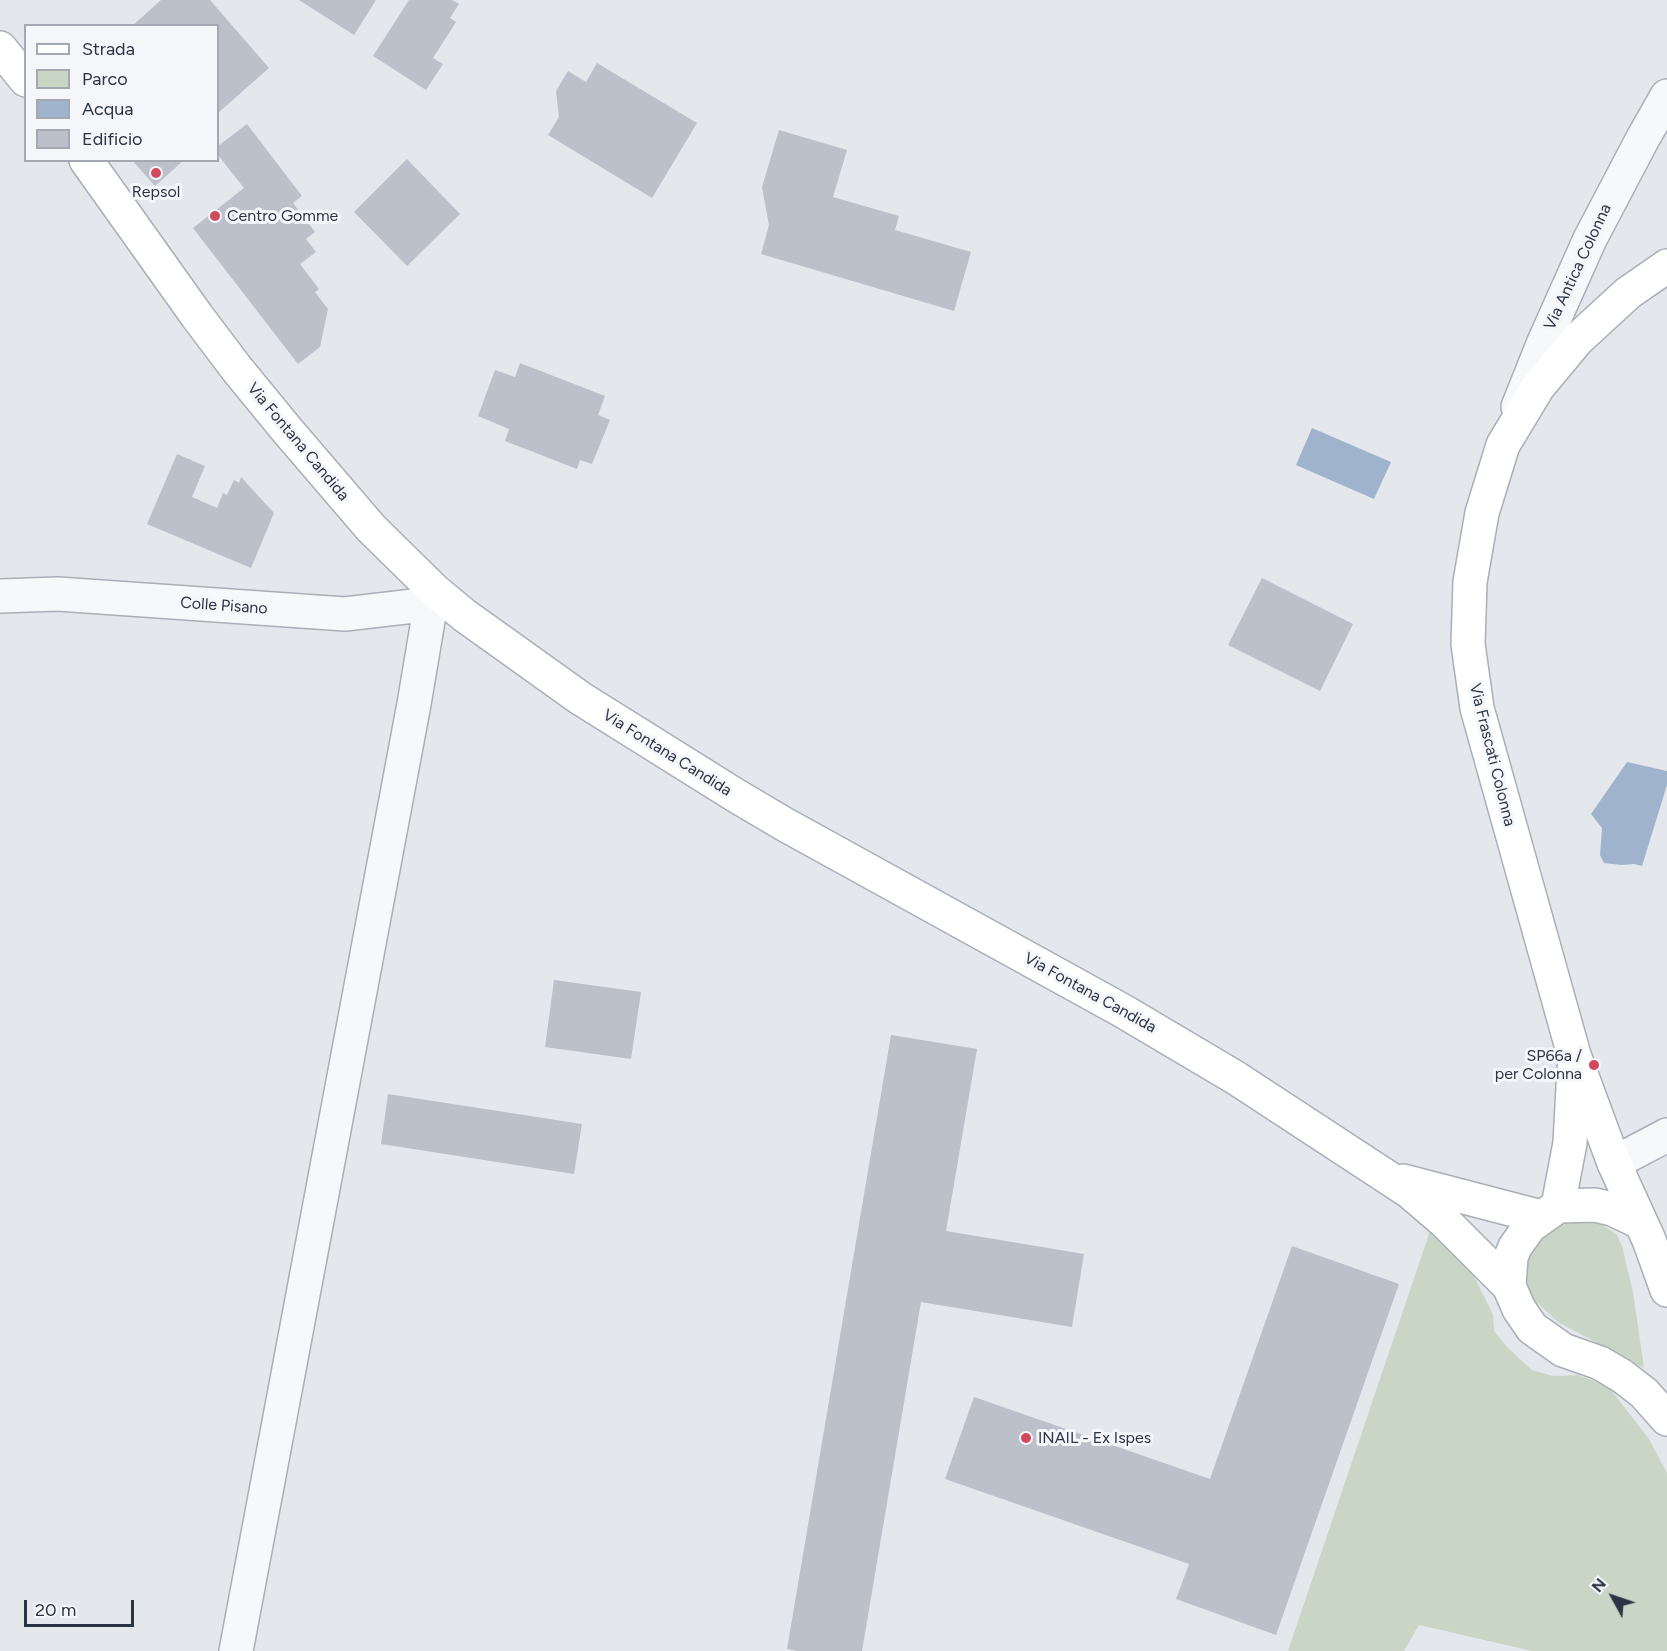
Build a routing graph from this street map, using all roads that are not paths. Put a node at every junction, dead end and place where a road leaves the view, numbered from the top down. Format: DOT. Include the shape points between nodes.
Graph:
graph roads {
  1 [pos="0,48"];
  2 [pos="24,78"];
  3 [pos="1667,96"];
  4 [pos="87,162"];
  5 [pos="1667,266"];
  6 [pos="1503,445"];
  7 [pos="0,596"];
  8 [pos="440,602"];
  9 [pos="1574,1056"];
  10 [pos="1667,1135"];
  11 [pos="1614,1163"];
  12 [pos="1389,1177"];
  13 [pos="1549,1212"];
  14 [pos="1640,1222"];
  15 [pos="1509,1286"];
  16 [pos="1667,1290"];
  17 [pos="1667,1419"];
  18 [pos="236,1651"];
  1 -- 2 [label="main road"];
  3 -- 6 [label="street, Via Antica Colonna" via="1581,258"];
  4 -- 8 [label="main road, Via Fontana Candida" via="237,369 371,528"];
  5 -- 6 [label="main road, Via Frascati Colonna" via="1628,293 1578,339 1538,387"];
  6 -- 9 [label="main road, Via Frascati Colonna" via="1482,513 1470,582 1468,644 1477,708"];
  7 -- 8 [label="street, Colle Pisano" via="58,594 345,614"];
  8 -- 12 [label="main road, Via Fontana Candida" via="717,784 1170,1038"];
  8 -- 18 [label="street" via="414,704"];
  9 -- 11 [label="main road, Via Frascati Colonna"];
  9 -- 13 [label="main road, Via Frascati Colonna" via="1570,1143"];
  10 -- 11 [label="street"];
  11 -- 14 [label="main road, Via Frascati Colonna"];
  12 -- 13 [label="main road, Via Fontana Candida"];
  12 -- 15 [label="main road, Via Fontana Candida" via="1429,1208"];
  13 -- 14 [label="main road" via="1595,1206"];
  13 -- 15 [label="main road" via="1530,1226 1515,1247"];
  14 -- 16 [label="main road, Via Frascati Colonna"];
  15 -- 17 [label="main road" via="1532,1328 1563,1350 1600,1363 1622,1376"];
}
